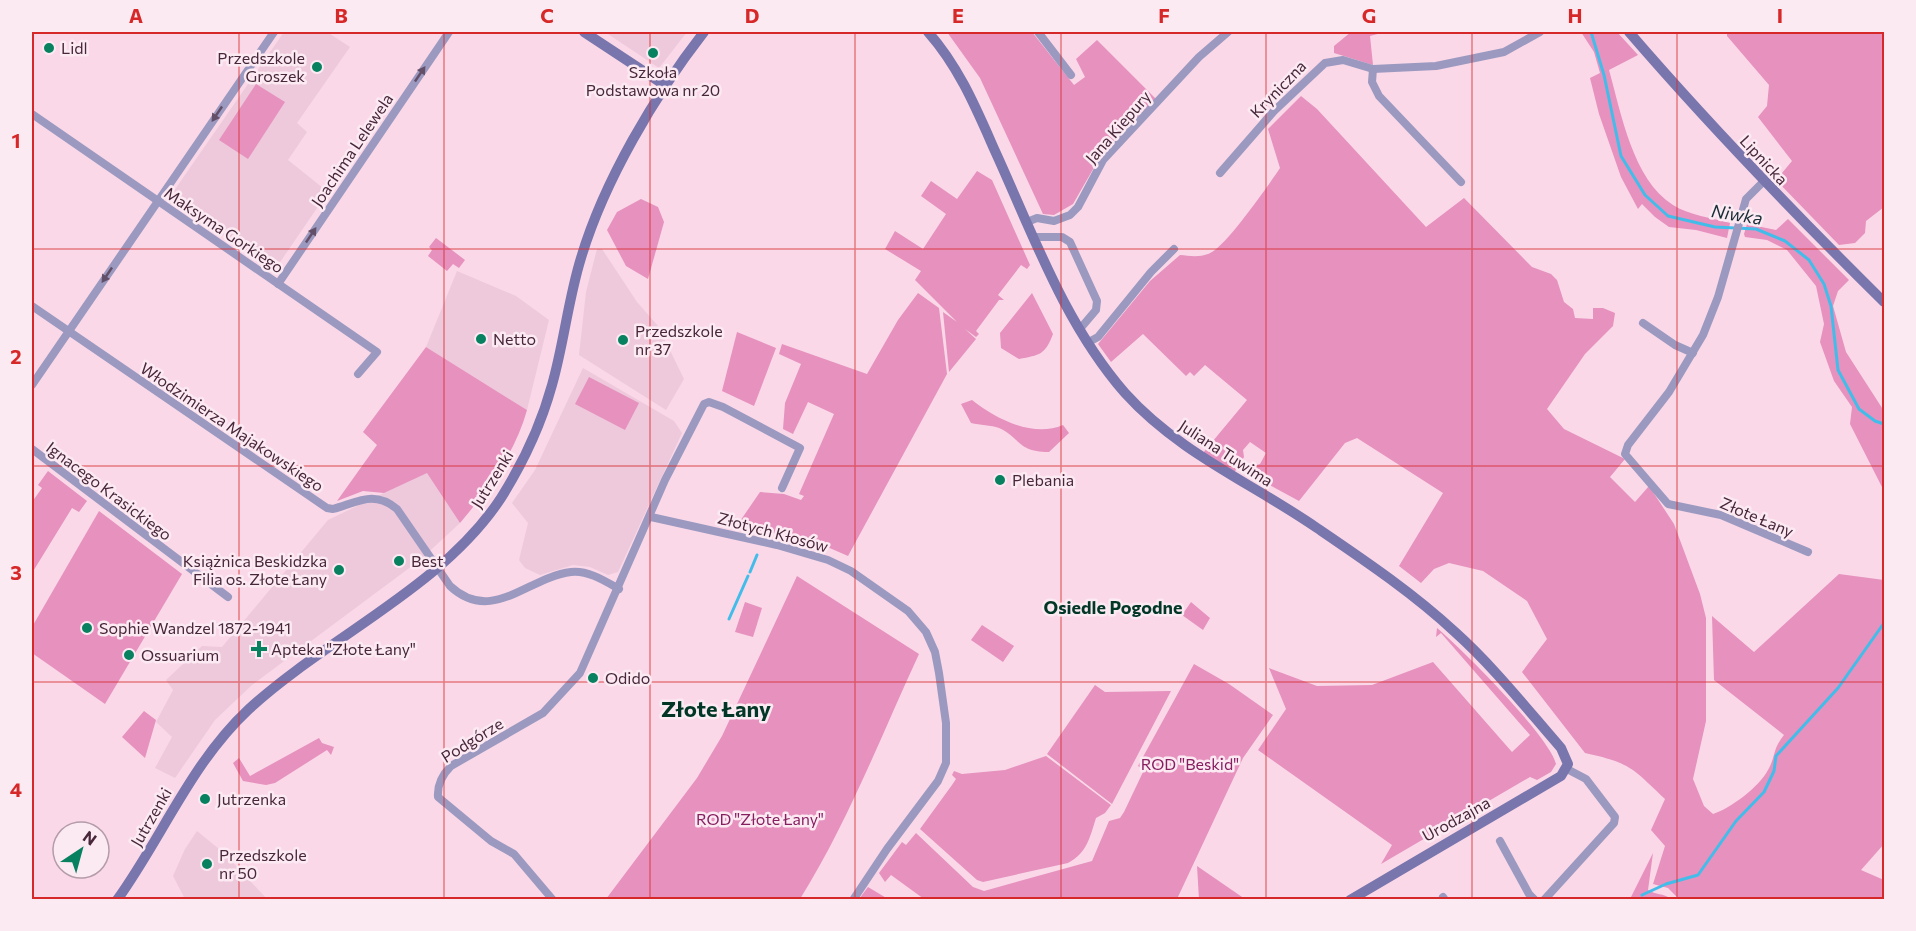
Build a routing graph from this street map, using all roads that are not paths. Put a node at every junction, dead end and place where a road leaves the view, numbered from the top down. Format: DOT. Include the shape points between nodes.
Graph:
graph roads {
  1 [pos="274,32"];
  2 [pos="449,32"];
  3 [pos="584,32"];
  4 [pos="704,32"];
  5 [pos="928,32"];
  6 [pos="1038,32"];
  7 [pos="1228,32"];
  8 [pos="1540,32"];
  9 [pos="1629,32"];
  10 [pos="1373,69"];
  11 [pos="1071,75"];
  12 [pos="666,86"];
  13 [pos="32,114"];
  14 [pos="1220,173"];
  15 [pos="1764,181"];
  16 [pos="1461,182"];
  17 [pos="158,201"];
  18 [pos="1027,222"];
  19 [pos="1034,237"];
  20 [pos="1174,249"];
  21 [pos="278,284"];
  22 [pos="1884,302"];
  23 [pos="32,306"];
  24 [pos="1643,324"];
  25 [pos="1079,330"];
  26 [pos="69,331"];
  27 [pos="1087,343"];
  28 [pos="1693,353"];
  29 [pos="358,374"];
  30 [pos="32,385"];
  31 [pos="32,449"];
  32 [pos="782,488"];
  33 [pos="651,517"];
  34 [pos="1808,552"];
  35 [pos="437,566"];
  36 [pos="619,589"];
  37 [pos="228,597"];
  38 [pos="1567,764"];
  39 [pos="1500,841"];
  40 [pos="117,900"];
  41 [pos="553,900"];
  42 [pos="853,900"];
  43 [pos="1350,900"];
  44 [pos="1535,900"];
  45 [pos="1544,900"];
  1 -- 17 [label="street, one-way"];
  21 -- 2 [label="street, Joachima Lelewela, one-way"];
  3 -- 12 [label="street"];
  4 -- 12 [label="street, Jutrzenki"];
  5 -- 18 [label="street, Juliana Tuwima" via="968,89"];
  6 -- 11 [label="street"];
  7 -- 18 [label="street, Jana Kiepury" via="1199,57 1103,160 1070,215"];
  8 -- 10 [label="street, Kryniczna" via="1504,52 1436,66"];
  9 -- 15 [label="street, Lipnicka"];
  10 -- 14 [label="street, Kryniczna" via="1337,59 1319,66"];
  10 -- 16 [label="street" via="1372,82 1380,96"];
  12 -- 35 [label="street, Jutrzenki" via="620,166 587,238 553,382 532,441 493,510"];
  13 -- 17 [label="street, Maksyma Gorkiego"];
  15 -- 22 [label="street, Lipnicka"];
  15 -- 28 [label="street, Złote Łany" via="1746,199 1718,297"];
  17 -- 21 [label="street, Maksyma Gorkiego"];
  17 -- 26 [label="street, one-way"];
  18 -- 19 [label="street, Juliana Tuwima"];
  19 -- 25 [label="street, Juliana Tuwima"];
  19 -- 25 [label="street" via="1062,237 1070,242 1097,301 1096,310"];
  20 -- 27 [label="street" via="1098,337"];
  21 -- 29 [label="street, Maksyma Gorkiego" via="377,352"];
  23 -- 26 [label="street, Włodzimierza Majakowskiego"];
  24 -- 28 [label="street"];
  25 -- 27 [label="street, Juliana Tuwima"];
  26 -- 30 [label="street"];
  26 -- 35 [label="street, Włodzimierza Majakowskiego" via="327,508 370,497 389,503"];
  27 -- 38 [label="street, Juliana Tuwima" via="1135,404 1175,439 1211,465 1303,518 1442,620 1561,748"];
  28 -- 34 [label="street, Złote Łany" via="1628,445 1627,458 1668,504 1721,515"];
  31 -- 37 [label="street, Ignacego Krasickiego"];
  32 -- 33 [label="street, Podgórze" via="800,448 709,402 704,404 690,430"];
  33 -- 36 [label="street, Podgórze"];
  33 -- 42 [label="street, Złotych Kłosów" via="828,560 851,570 908,611 926,632 935,652 942,691 946,763"];
  35 -- 36 [label="street" via="450,586 471,600 500,599 569,572 599,578"];
  35 -- 40 [label="street, Jutrzenki" via="275,687 235,723 196,772"];
  36 -- 41 [label="street, Podgórze" via="580,673 564,693 534,719 451,766 437,788 438,797 446,805 514,854"];
  38 -- 43 [label="street, Urodzajna" via="1551,784"];
  38 -- 45 [label="street" via="1586,779 1615,816 1614,823"];
  39 -- 44 [label="street"];
}
